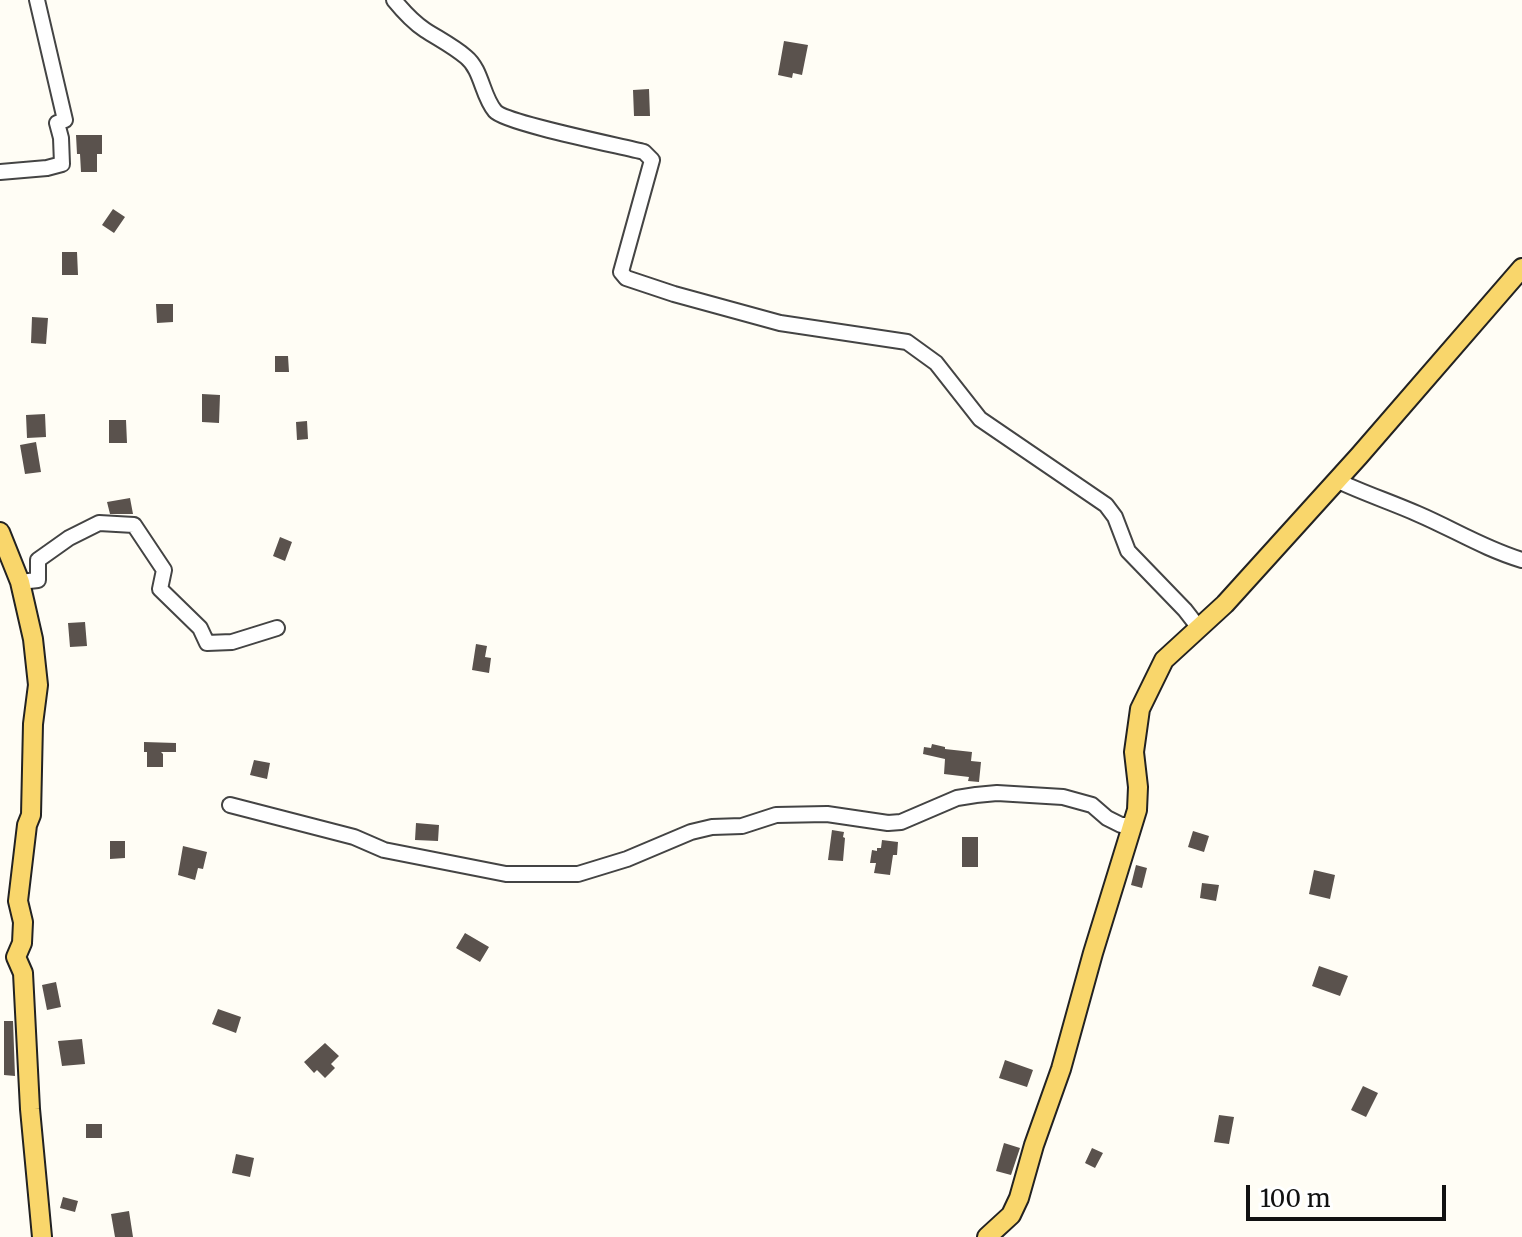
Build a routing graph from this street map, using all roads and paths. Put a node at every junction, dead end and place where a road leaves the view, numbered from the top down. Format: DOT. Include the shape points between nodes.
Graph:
graph roads {
  1 [pos="37,0"];
  2 [pos="394,0"];
  3 [pos="0,172"];
  4 [pos="1522,268"];
  5 [pos="1336,480"];
  6 [pos="0,532"];
  7 [pos="1522,560"];
  8 [pos="20,582"];
  9 [pos="277,628"];
  10 [pos="1199,628"];
  11 [pos="230,805"];
  12 [pos="1133,825"];
  13 [pos="8,959"];
  14 [pos="42,1237"];
  15 [pos="987,1237"];
  1 -- 3 [label="street" via="65,120 57,123 62,164"];
  2 -- 10 [label="street" via="424,29 470,60 498,114 649,156 621,272 626,278 780,323 907,342 936,363 980,419 1106,505 1128,551"];
  4 -- 5 [label="main road"];
  5 -- 7 [label="street"];
  5 -- 10 [label="main road"];
  6 -- 8 [label="main road"];
  8 -- 9 [label="street" via="38,580 38,560 69,538 99,523 134,525 164,570 160,589 200,628 207,643 232,642"];
  8 -- 13 [label="main road" via="38,685 31,815 18,901 22,943"];
  10 -- 12 [label="main road" via="1164,660 1140,709"];
  11 -- 12 [label="street" via="354,837 384,850 506,874 578,874 691,832 742,826 776,815 901,822 957,798 997,793 1063,797 1092,805 1121,825"];
  12 -- 15 [label="main road" via="1019,1198 1011,1215"];
  13 -- 14 [label="main road" via="23,973"];
}
